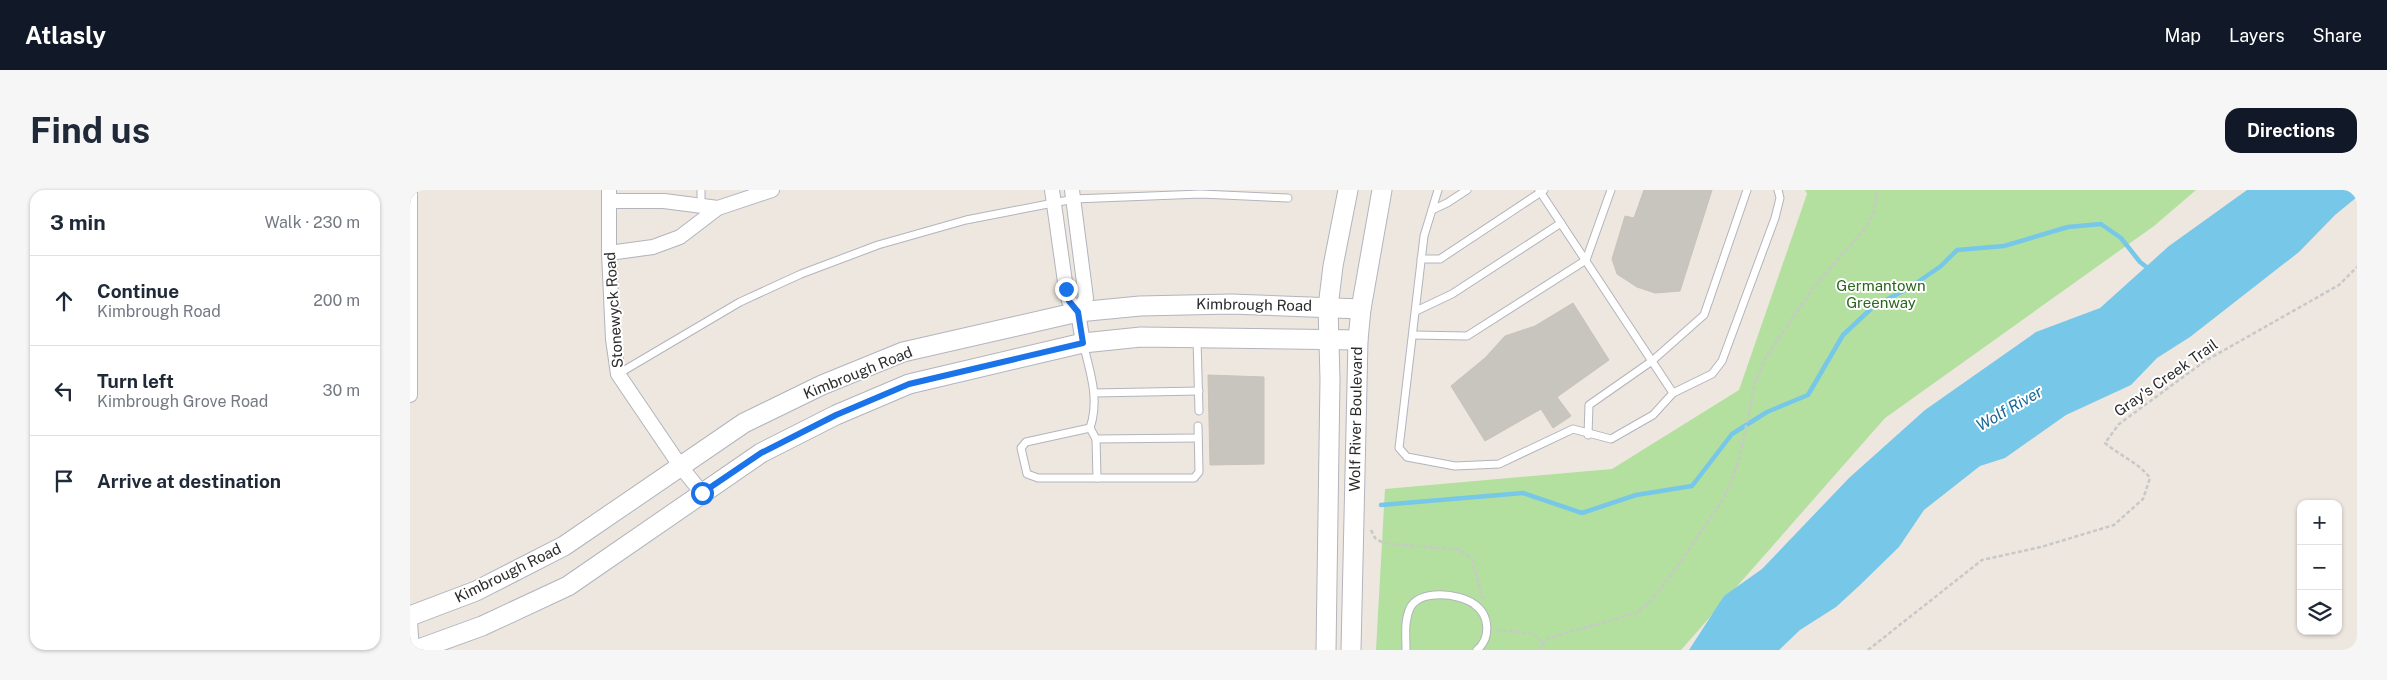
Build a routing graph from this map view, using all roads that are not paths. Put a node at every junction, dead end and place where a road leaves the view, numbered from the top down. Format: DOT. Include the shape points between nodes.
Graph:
graph roads {
  1 [pos="410,190"];
  2 [pos="701,190"];
  3 [pos="772,190"];
  4 [pos="1348,190"];
  5 [pos="1382,190"];
  6 [pos="1438,190"];
  7 [pos="1467,190"];
  8 [pos="1611,190"];
  9 [pos="1747,190"];
  10 [pos="1778,190"];
  11 [pos="1542,191"];
  12 [pos="1201,192"];
  13 [pos="609,195"];
  14 [pos="1073,195"];
  15 [pos="1052,196"];
  16 [pos="1288,198"];
  17 [pos="701,206"];
  18 [pos="718,208"];
  19 [pos="1432,210"];
  20 [pos="701,222"];
  21 [pos="1561,223"];
  22 [pos="609,252"];
  23 [pos="1421,259"];
  24 [pos="1586,260"];
  25 [pos="1328,306"];
  26 [pos="1361,309"];
  27 [pos="1416,311"];
  28 [pos="1078,312"];
  29 [pos="1413,335"];
  30 [pos="1198,338"];
  31 [pos="1328,339"];
  32 [pos="1358,340"];
  33 [pos="1083,343"];
  34 [pos="1652,361"];
  35 [pos="618,374"];
  36 [pos="1199,391"];
  37 [pos="1673,393"];
  38 [pos="1094,394"];
  39 [pos="410,395"];
  40 [pos="1199,411"];
  41 [pos="1198,426"];
  42 [pos="1090,428"];
  43 [pos="1588,434"];
  44 [pos="1198,438"];
  45 [pos="1096,439"];
  46 [pos="681,467"];
  47 [pos="1096,478"];
  48 [pos="702,493"];
  49 [pos="410,616"];
  50 [pos="410,622"];
  51 [pos="412,650"];
  52 [pos="416,650"];
  53 [pos="1326,650"];
  54 [pos="1351,650"];
  55 [pos="1406,650"];
  56 [pos="1477,650"];
  1 -- 39 [label="street"];
  2 -- 17 [label="lane"];
  3 -- 18 [label="street"];
  4 -- 25 [label="street, Wolf River Boulevard"];
  5 -- 26 [label="street, Wolf River Boulevard"];
  6 -- 19 [label="lane"];
  7 -- 19 [label="lane"];
  8 -- 24 [label="lane"];
  9 -- 34 [label="lane" via="1704,315"];
  10 -- 37 [label="lane" via="1780,198 1774,218 1722,361 1712,374"];
  11 -- 21 [label="lane"];
  11 -- 23 [label="lane" via="1440,259"];
  12 -- 14 [label="lane"];
  12 -- 16 [label="lane"];
  13 -- 17 [label="street"];
  13 -- 22 [label="street, Stonewyck Road"];
  14 -- 15 [label="lane"];
  14 -- 28 [label="street" via="1086,298"];
  15 -- 28 [label="street" via="1066,289 1069,301"];
  15 -- 35 [label="lane" via="878,245 801,274 740,302"];
  17 -- 18 [label="street"];
  17 -- 20 [label="lane"];
  18 -- 20 [label="street"];
  19 -- 23 [label="lane"];
  20 -- 22 [label="street" via="680,237 653,247"];
  21 -- 24 [label="lane"];
  21 -- 27 [label="lane" via="1452,294"];
  22 -- 35 [label="street, Stonewyck Road"];
  23 -- 27 [label="lane"];
  24 -- 29 [label="lane" via="1467,336"];
  24 -- 34 [label="lane"];
  25 -- 26 [label="street, Kimbrough Road"];
  25 -- 28 [label="street, Kimbrough Road" via="1184,304"];
  25 -- 31 [label="street, Wolf River Boulevard"];
  26 -- 32 [label="street, Wolf River Boulevard"];
  27 -- 29 [label="lane"];
  28 -- 33 [label="street"];
  28 -- 46 [label="street, Kimbrough Road" via="903,352 822,385 744,423"];
  29 -- 43 [label="lane" via="1399,448 1407,457 1455,466 1499,464 1572,429"];
  30 -- 31 [label="street, Kimbrough Road"];
  30 -- 33 [label="street, Kimbrough Road" via="1141,337"];
  30 -- 36 [label="lane"];
  31 -- 32 [label="street, Kimbrough Road"];
  31 -- 53 [label="street, Wolf River Boulevard"];
  32 -- 54 [label="street, Wolf River Boulevard"];
  33 -- 38 [label="lane"];
  33 -- 48 [label="street, Kimbrough Road" via="909,384 836,415 761,453"];
  34 -- 37 [label="lane"];
  34 -- 43 [label="lane" via="1589,405"];
  35 -- 46 [label="street, Stonewyck Road"];
  36 -- 38 [label="lane"];
  36 -- 40 [label="lane"];
  37 -- 43 [label="lane" via="1653,416 1611,440"];
  38 -- 42 [label="lane"];
  41 -- 44 [label="lane"];
  42 -- 45 [label="lane"];
  42 -- 47 [label="lane" via="1026,442 1021,448 1027,474 1038,478"];
  44 -- 45 [label="lane"];
  44 -- 47 [label="lane" via="1199,472 1194,478"];
  45 -- 47 [label="lane"];
  46 -- 48 [label="street, Stonewyck Road"];
  46 -- 49 [label="street, Kimbrough Road" via="564,546 476,591"];
  48 -- 52 [label="street, Kimbrough Road" via="568,586 482,626"];
  50 -- 51 [label="street"];
  55 -- 56 [label="lane" via="1406,619 1411,606 1426,596 1456,596 1474,603 1484,614 1486,638"];
}
